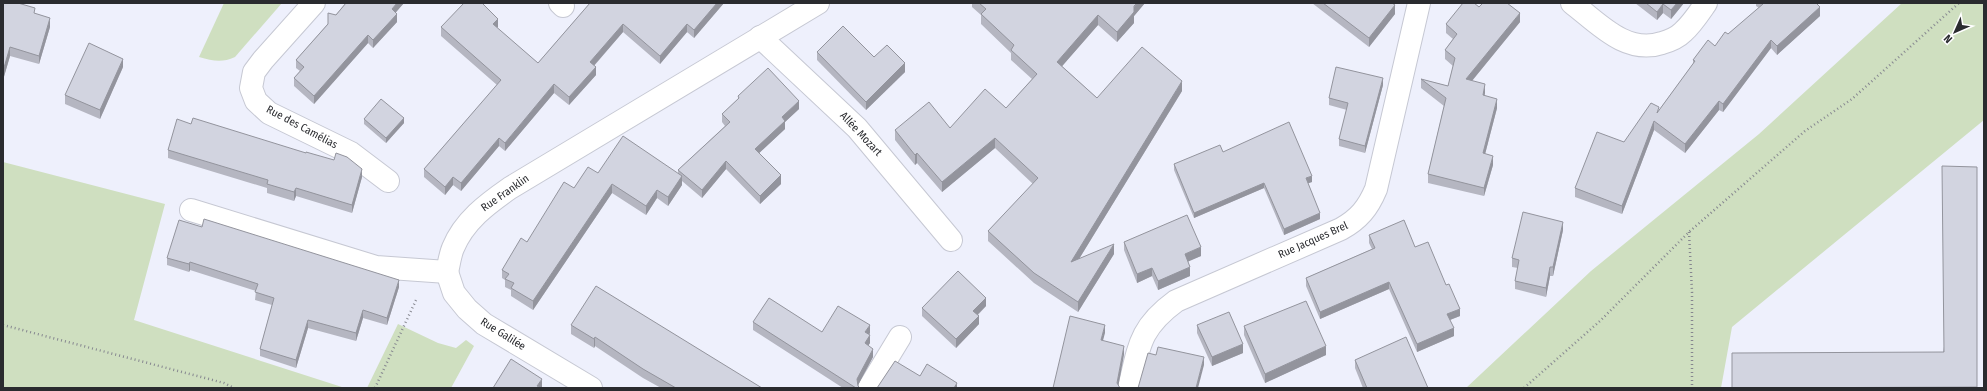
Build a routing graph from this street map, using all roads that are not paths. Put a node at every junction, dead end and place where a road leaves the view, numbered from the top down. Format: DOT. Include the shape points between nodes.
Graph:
graph roads {
  1 [pos="314,3"];
  2 [pos="818,3"];
  3 [pos="1419,3"];
  4 [pos="1572,3"];
  5 [pos="1706,3"];
  6 [pos="760,37"];
  7 [pos="388,181"];
  8 [pos="191,210"];
  9 [pos="951,240"];
  10 [pos="438,271"];
  11 [pos="900,337"];
  12 [pos="580,385"];
  13 [pos="869,388"];
  14 [pos="1129,388"];
  1 -- 7 [label="street, Rue des Camélias" via="254,72 251,88 256,101 269,113 351,153"];
  2 -- 6 [label="street, Rue Franklin"];
  3 -- 14 [label="street, Rue Jacques Brel" via="1376,189 1362,215 1341,229 1176,301 1164,309 1145,333 1138,349"];
  4 -- 5 [label="street" via="1617,38 1642,47 1655,46 1683,32"];
  6 -- 9 [label="street, Allée Mozart" via="857,128"];
  6 -- 10 [label="street, Rue Franklin" via="510,188 481,209 464,228"];
  8 -- 10 [label="street" via="376,267"];
  10 -- 12 [label="street, Rue Galilée" via="466,309 478,319"];
  11 -- 13 [label="street"];
}
